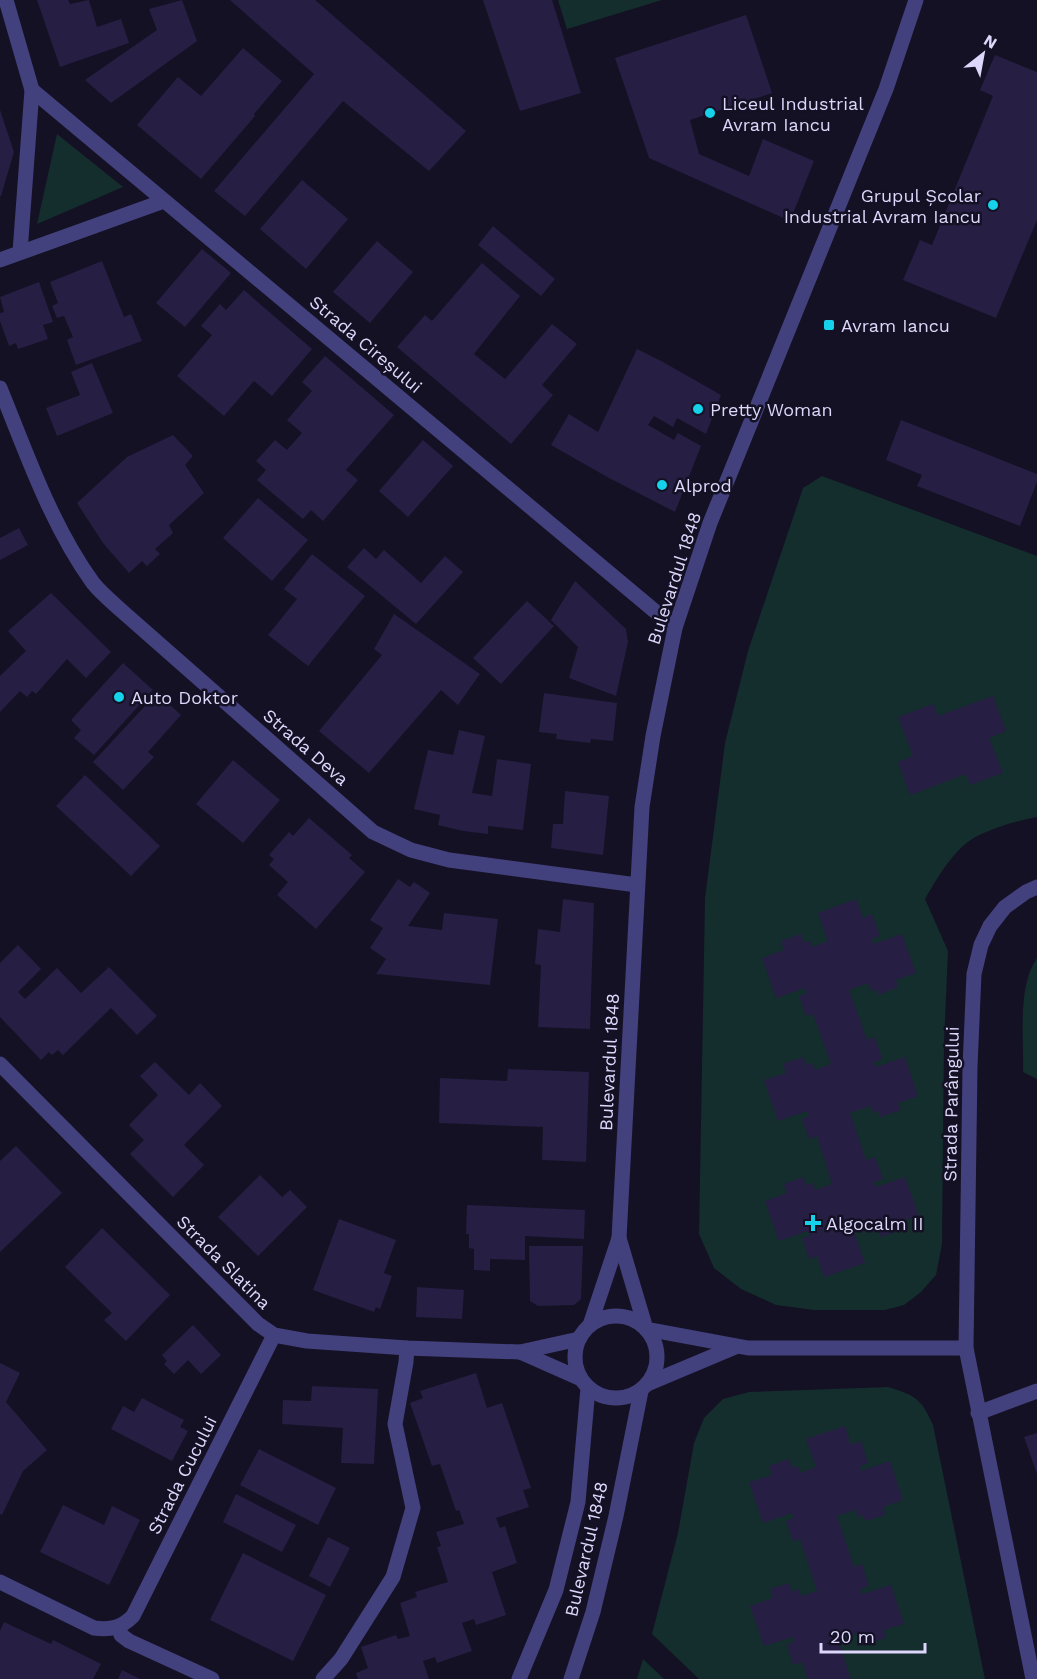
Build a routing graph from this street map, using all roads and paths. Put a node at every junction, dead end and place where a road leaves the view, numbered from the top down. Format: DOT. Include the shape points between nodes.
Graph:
graph roads {
  1 [pos="6,0"];
  2 [pos="915,0"];
  3 [pos="32,90"];
  4 [pos="164,201"];
  5 [pos="20,252"];
  6 [pos="0,260"];
  7 [pos="0,388"];
  8 [pos="675,628"];
  9 [pos="637,885"];
  10 [pos="1037,887"];
  11 [pos="0,1064"];
  12 [pos="619,1238"];
  13 [pos="590,1325"];
  14 [pos="646,1329"];
  15 [pos="274,1335"];
  16 [pos="579,1339"];
  17 [pos="735,1347"];
  18 [pos="406,1348"];
  19 [pos="966,1348"];
  20 [pos="520,1352"];
  21 [pos="584,1384"];
  22 [pos="644,1387"];
  23 [pos="1037,1391"];
  24 [pos="978,1413"];
  25 [pos="0,1582"];
  26 [pos="118,1628"];
  27 [pos="212,1679"];
  28 [pos="323,1679"];
  29 [pos="519,1679"];
  30 [pos="571,1679"];
  31 [pos="1033,1679"];
  1 -- 3 [label="street"];
  2 -- 8 [label="street, Bulevardul 1848" via="886,89 710,524"];
  3 -- 4 [label="street, Strada Cireșului"];
  3 -- 5 [label="street"];
  4 -- 5 [label="street"];
  4 -- 8 [label="street, Strada Cireșului"];
  5 -- 6 [label="street"];
  7 -- 9 [label="street, Strada Deva" via="41,489 94,584 373,832 449,860"];
  8 -- 9 [label="street, Bulevardul 1848" via="642,807"];
  9 -- 12 [label="street, Bulevardul 1848"];
  10 -- 19 [label="street, Strada Parângului" via="1005,907 990,926 974,974"];
  11 -- 15 [label="street, Strada Slatina" via="258,1324"];
  12 -- 13 [label="street, Bulevardul 1848"];
  12 -- 14 [label="street, Bulevardul 1848"];
  13 -- 14 [label="street" via="613,1316 625,1317"];
  13 -- 16 [label="street, Bulevardul 1848"];
  14 -- 17 [label="street"];
  14 -- 22 [label="street, Bulevardul 1848" via="657,1352 657,1365"];
  15 -- 18 [label="street, Strada Slatina" via="326,1344"];
  15 -- 26 [label="street, Strada Cucului" via="133,1616"];
  16 -- 20 [label="street, Strada Slatina"];
  16 -- 21 [label="street, Bulevardul 1848" via="576,1367"];
  17 -- 19 [label="street"];
  17 -- 22 [label="street"];
  18 -- 20 [label="street, Strada Slatina"];
  18 -- 28 [label="street" via="395,1424 413,1508 393,1577 341,1659"];
  19 -- 24 [label="street, Strada Parângului"];
  20 -- 21 [label="street, Strada Slatina"];
  21 -- 22 [label="street" via="614,1399 628,1397"];
  21 -- 29 [label="street, Bulevardul 1848" via="578,1502 556,1590"];
  22 -- 30 [label="street, Bulevardul 1848" via="593,1612"];
  23 -- 24 [label="street"];
  24 -- 31 [label="street, Strada Parângului"];
  25 -- 26 [label="street" via="94,1628"];
  26 -- 27 [label="street" via="129,1641"];
}
